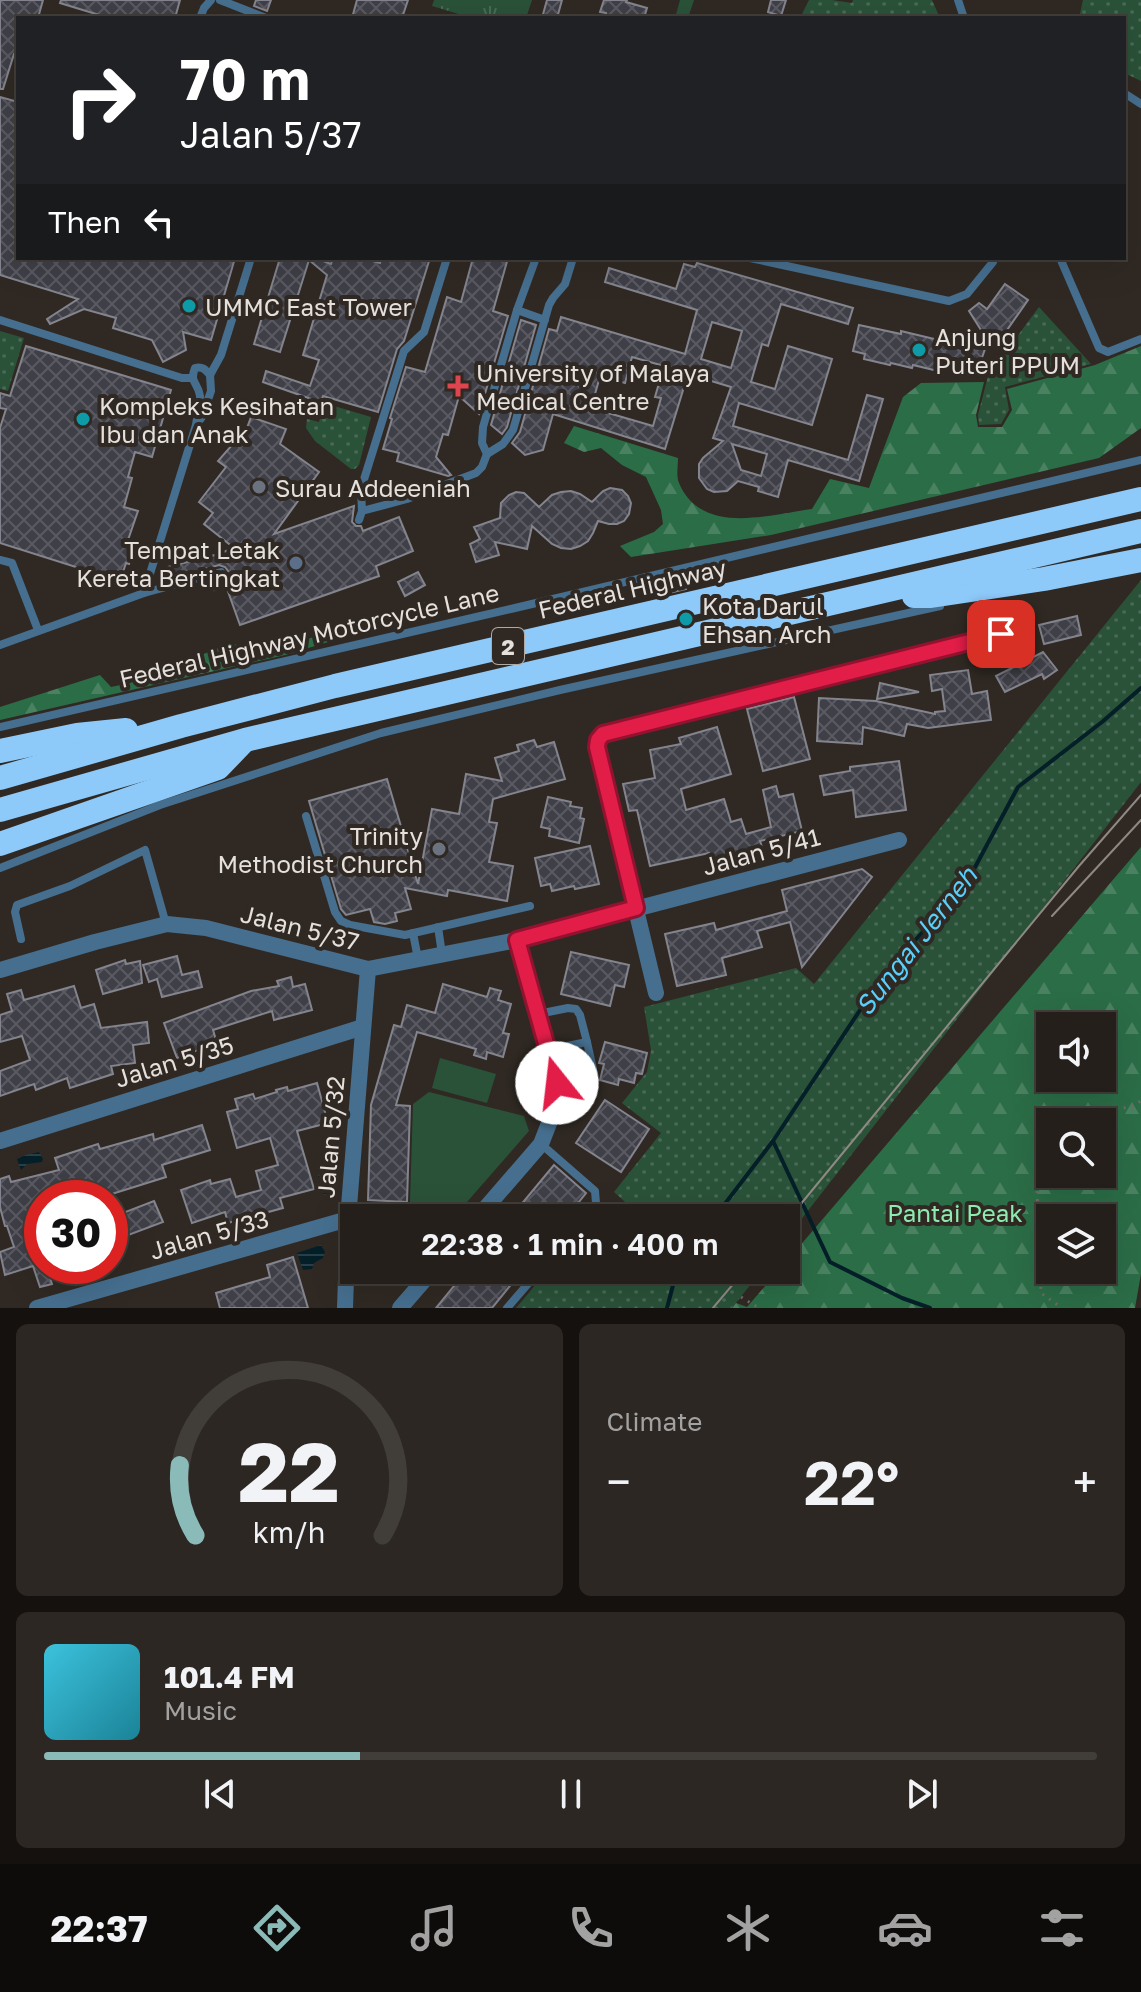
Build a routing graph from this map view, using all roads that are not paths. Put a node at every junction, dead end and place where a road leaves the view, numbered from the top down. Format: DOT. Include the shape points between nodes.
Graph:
graph roads {
  1 [pos="220,0"];
  2 [pos="261,16"];
  3 [pos="250,260"];
  4 [pos="446,260"];
  5 [pos="535,260"];
  6 [pos="572,260"];
  7 [pos="759,260"];
  8 [pos="1061,260"];
  9 [pos="993,262"];
  10 [pos="517,310"];
  11 [pos="0,320"];
  12 [pos="545,320"];
  13 [pos="1141,339"];
  14 [pos="210,375"];
  15 [pos="192,378"];
  16 [pos="196,425"];
  17 [pos="487,454"];
  18 [pos="1141,460"];
  19 [pos="1141,499"];
  20 [pos="1141,531"];
  21 [pos="0,560"];
  22 [pos="1141,560"];
  23 [pos="1141,568"];
  24 [pos="221,572"];
  25 [pos="144,593"];
  26 [pos="859,596"];
  27 [pos="963,601"];
  28 [pos="933,604"];
  29 [pos="38,630"];
  30 [pos="1001,634"];
  31 [pos="0,645"];
  32 [pos="181,726"];
  33 [pos="0,727"];
  34 [pos="245,740"];
  35 [pos="0,751"];
  36 [pos="0,778"];
  37 [pos="0,810"];
  38 [pos="306,816"];
  39 [pos="899,840"];
  40 [pos="0,844"];
  41 [pos="0,868"];
  42 [pos="530,906"];
  43 [pos="636,908"];
  44 [pos="167,924"];
  45 [pos="438,927"];
  46 [pos="413,933"];
  47 [pos="21,939"];
  48 [pos="517,940"];
  49 [pos="442,955"];
  50 [pos="418,959"];
  51 [pos="368,969"];
  52 [pos="0,970"];
  53 [pos="656,993"];
  54 [pos="537,1014"];
  55 [pos="363,1027"];
  56 [pos="587,1042"];
  57 [pos="548,1050"];
  58 [pos="593,1069"];
  59 [pos="0,1141"];
  60 [pos="541,1144"];
  61 [pos="349,1204"];
  62 [pos="489,1204"];
  63 [pos="595,1204"];
  64 [pos="340,1221"];
  65 [pos="346,1284"];
  66 [pos="421,1284"];
  67 [pos="528,1284"];
  68 [pos="37,1308"];
  69 [pos="345,1308"];
  70 [pos="401,1308"];
  71 [pos="507,1308"];
  1 -- 2 [label="lane"];
  3 -- 14 [label="lane"];
  4 -- 17 [label="lane" via="424,332 404,351 361,489 361,516 476,473"];
  5 -- 10 [label="lane"];
  6 -- 12 [label="lane"];
  7 -- 9 [label="lane" via="949,301 967,294"];
  8 -- 13 [label="lane" via="1099,348 1108,352"];
  10 -- 12 [label="lane"];
  10 -- 17 [label="lane" via="483,427"];
  11 -- 15 [label="lane"];
  12 -- 17 [label="lane" via="513,430"];
  14 -- 15 [label="lane" via="199,367"];
  14 -- 16 [label="lane" via="211,391"];
  15 -- 16 [label="lane" via="200,398"];
  16 -- 25 [label="lane"];
  18 -- 33 [label="lane, Federal Highway Motorcycle Lane"];
  19 -- 32 [label="highway, Federal Highway / 2"];
  20 -- 26 [label="highway, 2"];
  21 -- 29 [label="lane" via="12,563"];
  22 -- 28 [label="highway"];
  23 -- 27 [label="lane"];
  24 -- 25 [label="lane"];
  25 -- 29 [label="lane"];
  26 -- 28 [label="highway"];
  26 -- 34 [label="highway, 2"];
  28 -- 41 [label="lane" via="381,733 160,805"];
  29 -- 31 [label="lane"];
  30 -- 43 [label="street" via="603,734 597,747"];
  32 -- 35 [label="highway" via="77,735"];
  32 -- 36 [label="highway, Federal Highway / 2"];
  34 -- 37 [label="highway, 2"];
  34 -- 40 [label="highway" via="218,768"];
  38 -- 46 [label="lane" via="341,921 399,935"];
  39 -- 43 [label="street, Jalan 5/41"];
  42 -- 45 [label="lane"];
  43 -- 48 [label="street, Jalan 5/37"];
  43 -- 53 [label="street"];
  44 -- 47 [label="lane" via="145,850 17,905"];
  44 -- 51 [label="street, Jalan 5/37" via="206,928"];
  44 -- 52 [label="street, Jalan 5/37"];
  45 -- 46 [label="lane"];
  45 -- 49 [label="lane"];
  46 -- 50 [label="lane"];
  48 -- 49 [label="street, Jalan 5/37"];
  48 -- 54 [label="street"];
  49 -- 50 [label="street, Jalan 5/37"];
  50 -- 51 [label="street, Jalan 5/37"];
  51 -- 55 [label="street, Jalan 5/32"];
  54 -- 56 [label="lane" via="576,1009"];
  54 -- 57 [label="street"];
  55 -- 59 [label="street, Jalan 5/35"];
  55 -- 61 [label="street, Jalan 5/32"];
  56 -- 57 [label="lane"];
  56 -- 58 [label="lane"];
  57 -- 60 [label="street" via="557,1083"];
  60 -- 62 [label="street"];
  60 -- 63 [label="lane" via="595,1191"];
  64 -- 68 [label="street, Jalan 5/33"];
  65 -- 69 [label="street, Jalan 5/32"];
  66 -- 70 [label="street"];
  67 -- 71 [label="lane"];
}
